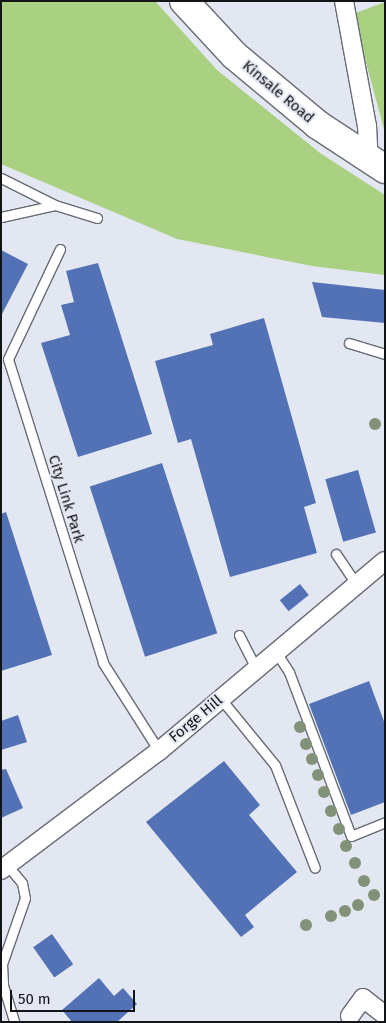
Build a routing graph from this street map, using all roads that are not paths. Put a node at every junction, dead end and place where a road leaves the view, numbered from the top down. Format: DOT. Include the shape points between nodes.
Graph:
graph roads {
  1 [pos="184,1"];
  2 [pos="349,3"];
  3 [pos="377,164"];
  4 [pos="1,178"];
  5 [pos="55,205"];
  6 [pos="1,217"];
  7 [pos="96,218"];
  8 [pos="60,249"];
  9 [pos="349,343"];
  10 [pos="385,354"];
  11 [pos="336,554"];
  12 [pos="385,561"];
  13 [pos="357,585"];
  14 [pos="239,635"];
  15 [pos="276,652"];
  16 [pos="256,669"];
  17 [pos="220,699"];
  18 [pos="159,751"];
  19 [pos="385,822"];
  20 [pos="4,867"];
  21 [pos="315,868"];
  22 [pos="385,1015"];
  23 [pos="350,1016"];
  24 [pos="14,1022"];
  1 -- 3 [label="highway, Kinsale Road" via="234,55 318,125"];
  2 -- 3 [label="street" via="367,126"];
  4 -- 5 [label="lane"];
  5 -- 6 [label="lane"];
  5 -- 7 [label="lane"];
  8 -- 18 [label="lane, City Link Park" via="8,359 103,662"];
  9 -- 10 [label="lane"];
  11 -- 13 [label="lane"];
  12 -- 13 [label="street, Forge Hill"];
  13 -- 15 [label="street, Forge Hill"];
  14 -- 16 [label="lane"];
  15 -- 16 [label="street, Forge Hill"];
  15 -- 19 [label="lane" via="289,672 351,836"];
  16 -- 17 [label="street, Forge Hill"];
  17 -- 18 [label="street, Forge Hill"];
  17 -- 21 [label="lane" via="275,765"];
  18 -- 20 [label="street, Forge Hill"];
  20 -- 24 [label="lane" via="22,883 25,898 2,964 3,985"];
  22 -- 23 [label="street" via="363,998"];
}
